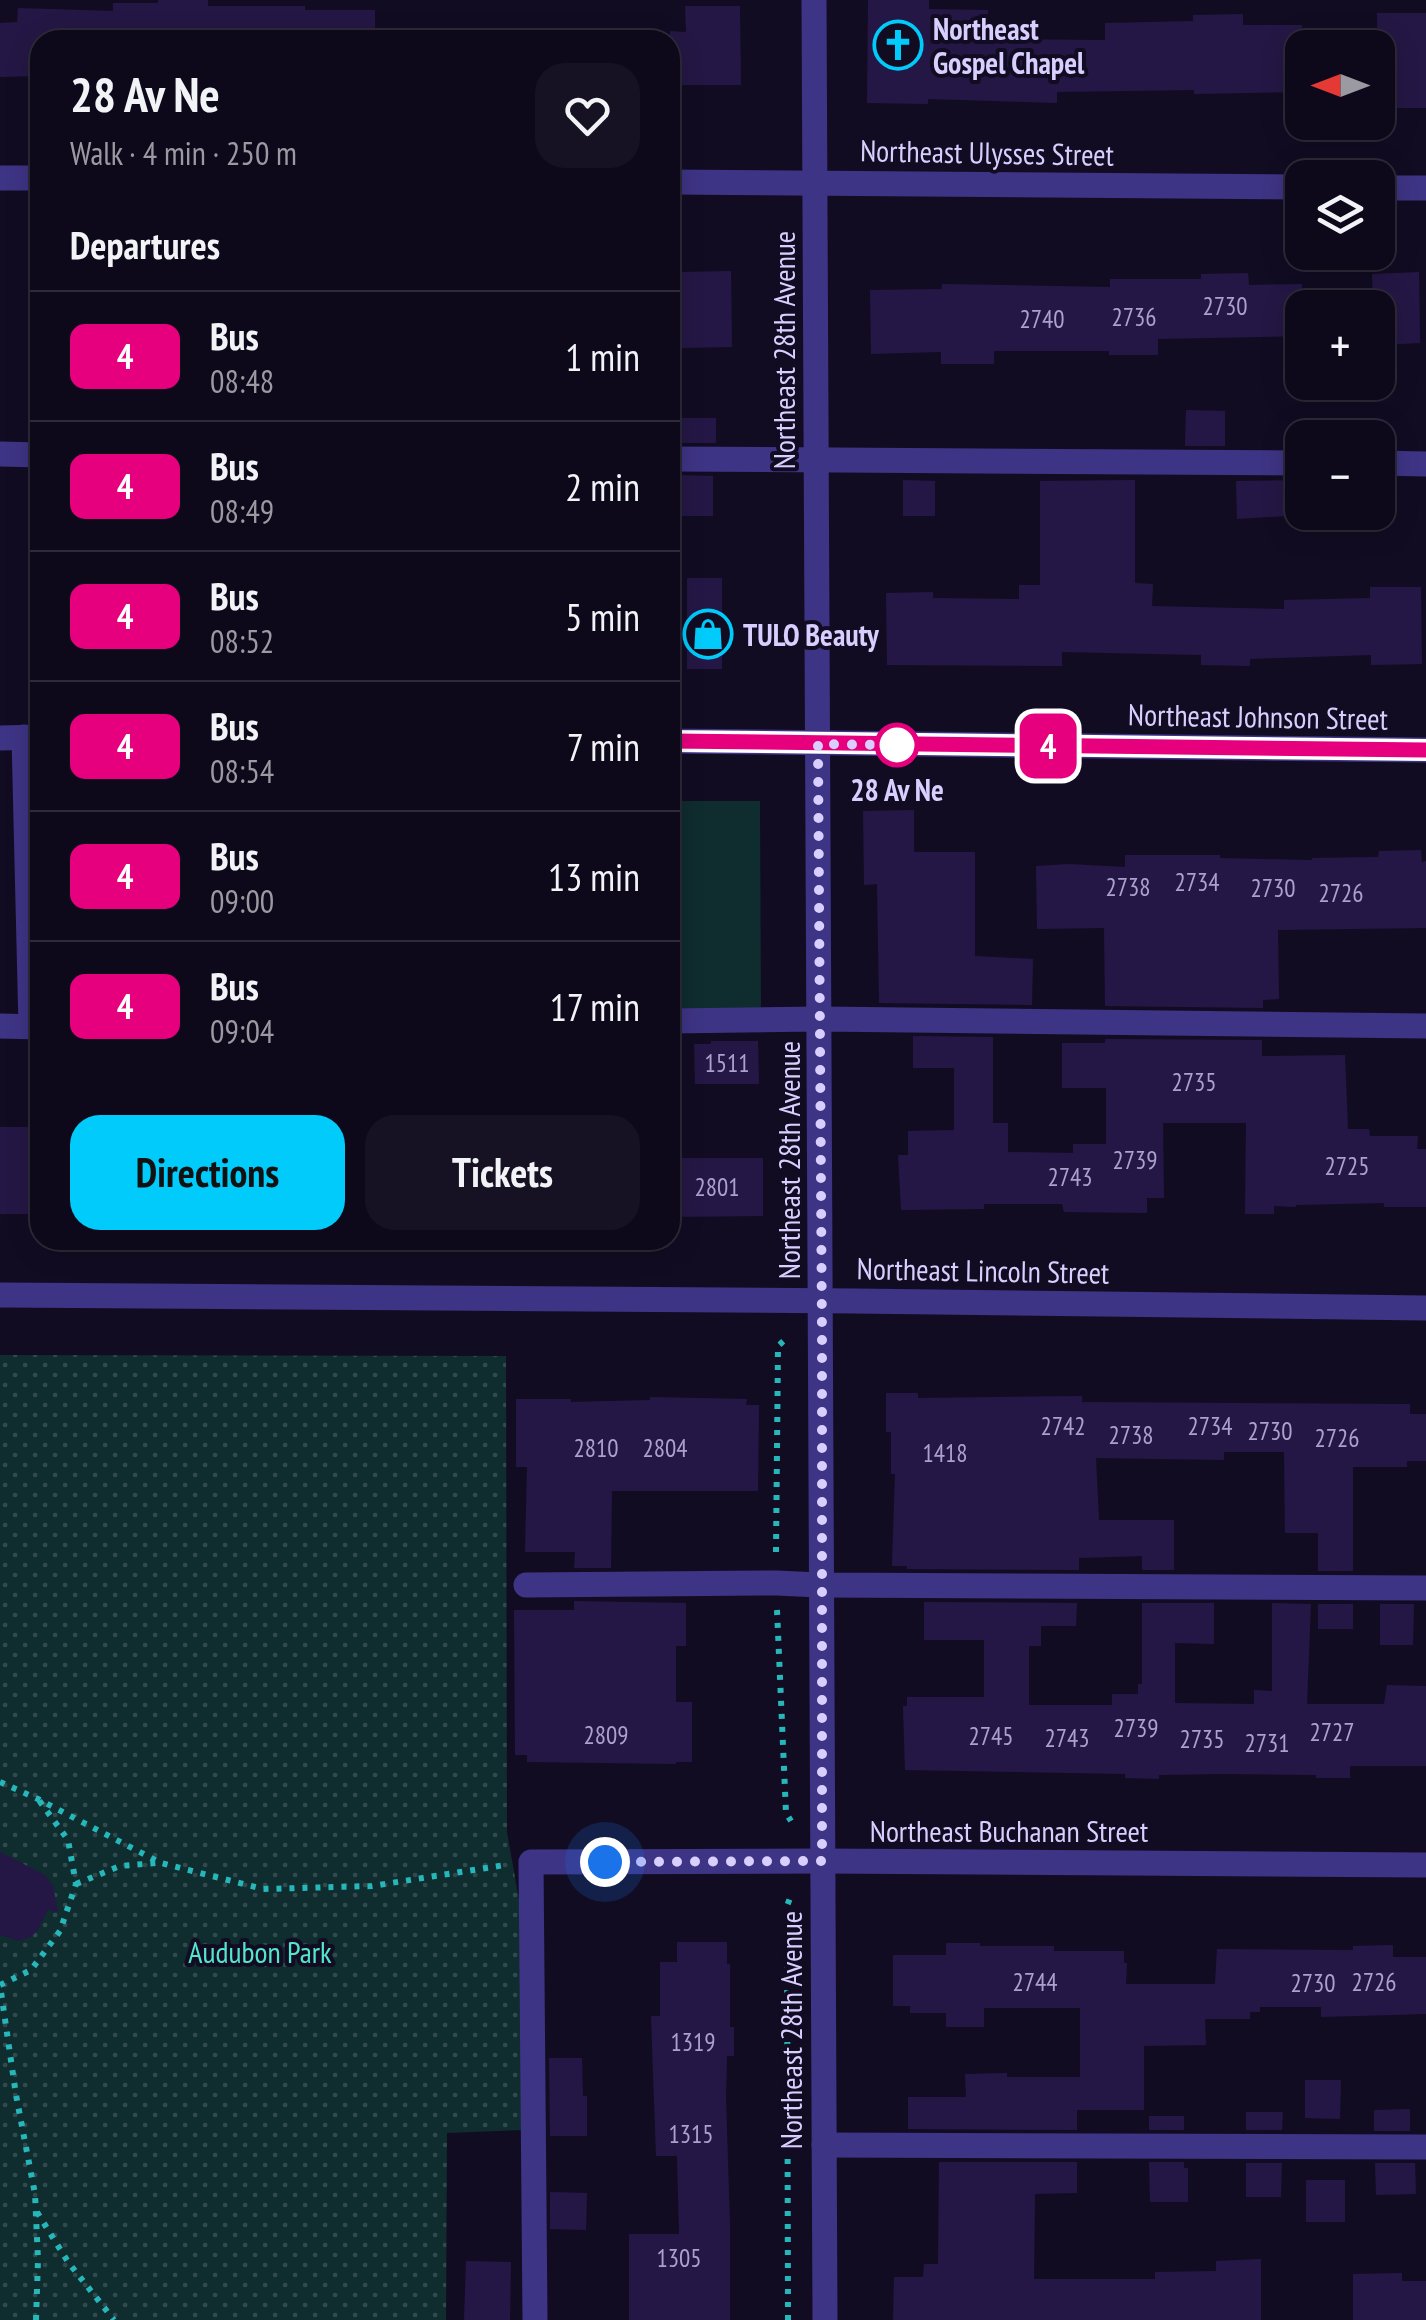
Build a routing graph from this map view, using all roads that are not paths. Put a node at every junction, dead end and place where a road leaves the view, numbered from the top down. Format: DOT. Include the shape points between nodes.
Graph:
graph roads {
  1 [pos="814,0"];
  2 [pos="0,178"];
  3 [pos="30,178"];
  4 [pos="680,182"];
  5 [pos="814,183"];
  6 [pos="1285,187"];
  7 [pos="1395,188"];
  8 [pos="1426,188"];
  9 [pos="0,454"];
  10 [pos="30,454"];
  11 [pos="680,458"];
  12 [pos="815,459"];
  13 [pos="1285,463"];
  14 [pos="1395,463"];
  15 [pos="1426,464"];
  16 [pos="21,738"];
  17 [pos="680,742"];
  18 [pos="818,744"];
  19 [pos="1426,750"];
  20 [pos="30,924"];
  21 [pos="820,1019"];
  22 [pos="680,1021"];
  23 [pos="0,1026"];
  24 [pos="1426,1026"];
  25 [pos="30,1027"];
  26 [pos="0,1295"];
  27 [pos="822,1301"];
  28 [pos="1426,1308"];
  29 [pos="526,1585"];
  30 [pos="820,1585"];
  31 [pos="1426,1588"];
  32 [pos="822,1861"];
  33 [pos="1426,1864"];
  34 [pos="824,2145"];
  35 [pos="1426,2147"];
  36 [pos="535,2320"];
  37 [pos="825,2320"];
  1 -- 5 [label="street, Northeast 28th Avenue"];
  2 -- 3 [label="street"];
  4 -- 5 [label="street, Northeast Ulysses Street"];
  5 -- 6 [label="street, Northeast Ulysses Street"];
  5 -- 12 [label="street, Northeast 28th Avenue"];
  7 -- 8 [label="street"];
  9 -- 10 [label="street"];
  11 -- 12 [label="street"];
  12 -- 13 [label="street"];
  12 -- 18 [label="street, Northeast 28th Avenue"];
  14 -- 15 [label="street"];
  16 -- 20 [label="street"];
  17 -- 18 [label="street, Northeast Johnson Street"];
  18 -- 19 [label="street, Northeast Johnson Street"];
  18 -- 21 [label="street, Northeast 28th Avenue"];
  21 -- 22 [label="street"];
  21 -- 24 [label="street"];
  21 -- 27 [label="street, Northeast 28th Avenue"];
  23 -- 25 [label="street"];
  26 -- 27 [label="street, Northeast Lincoln Street"];
  27 -- 28 [label="street, Northeast Lincoln Street"];
  27 -- 30 [label="street, Northeast 28th Avenue"];
  29 -- 30 [label="street"];
  30 -- 31 [label="street"];
  30 -- 32 [label="street, Northeast 28th Avenue"];
  32 -- 33 [label="street, Northeast Buchanan Street"];
  32 -- 34 [label="street, Northeast 28th Avenue"];
  32 -- 36 [label="street, Northeast Buchanan Street" via="531,1862"];
  34 -- 35 [label="street"];
  34 -- 37 [label="street, Northeast 28th Avenue"];
}
